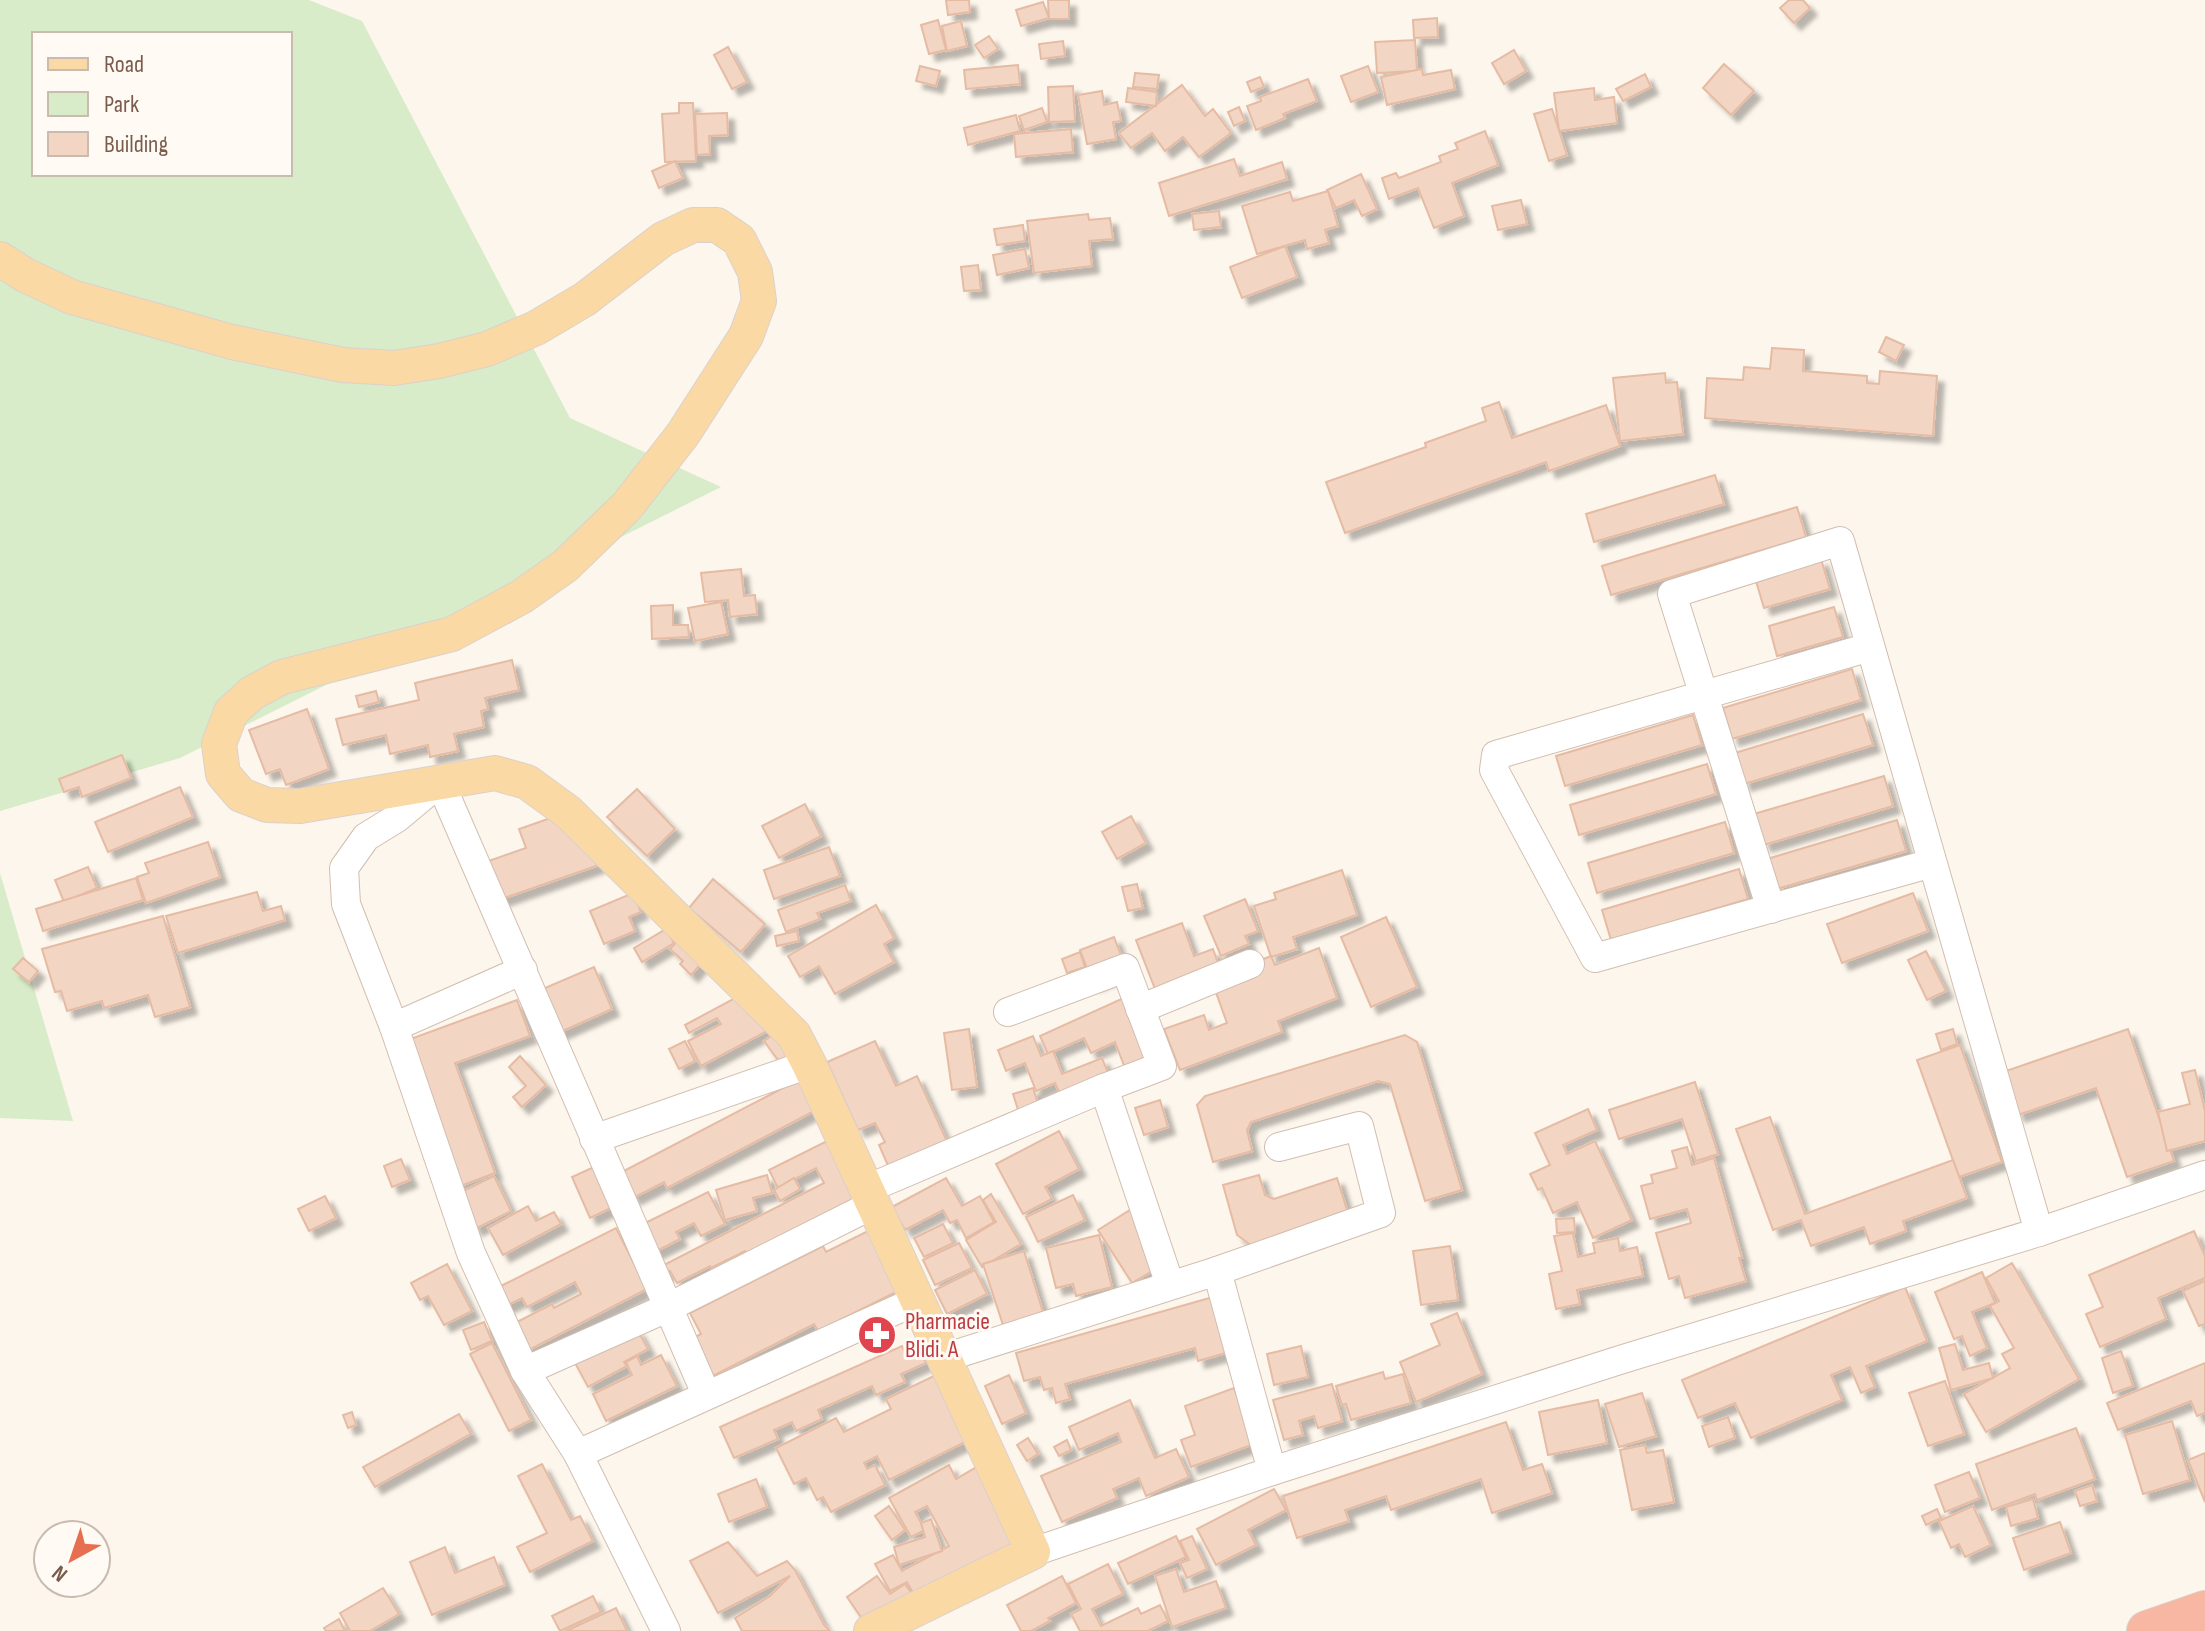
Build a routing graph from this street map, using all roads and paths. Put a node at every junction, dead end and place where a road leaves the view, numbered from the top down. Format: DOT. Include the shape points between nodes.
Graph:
graph roads {
  1 [pos="0,259"];
  2 [pos="1870,647"];
  3 [pos="1704,695"];
  4 [pos="440,782"];
  5 [pos="1932,863"];
  6 [pos="1771,909"];
  7 [pos="1250,964"];
  8 [pos="523,970"];
  9 [pos="1140,1009"];
  10 [pos="1008,1012"];
  11 [pos="394,1027"];
  12 [pos="809,1064"];
  13 [pos="1104,1088"];
  14 [pos="594,1139"];
  15 [pos="1279,1147"];
  16 [pos="2205,1175"];
  17 [pos="870,1197"];
  18 [pos="2039,1232"];
  19 [pos="1217,1271"];
  20 [pos="1170,1285"];
  21 [pos="918,1300"];
  22 [pos="667,1308"];
  23 [pos="944,1358"];
  24 [pos="525,1371"];
  25 [pos="706,1394"];
  26 [pos="578,1454"];
  27 [pos="1272,1471"];
  28 [pos="1033,1552"];
  29 [pos="2205,1611"];
  30 [pos="666,1631"];
  31 [pos="871,1631"];
  32 [pos="2147,1631"];
  1 -- 4 [label="main road" via="72,297 232,342 343,365 394,368 487,349 536,328 585,299 663,239 693,225 717,225 739,240 755,272 759,301 746,336 674,446 627,506 565,566 452,634 282,677 252,693 231,712 219,744 223,774 241,795 267,805 300,806"];
  2 -- 3 [label="street"];
  2 -- 3 [label="street" via="1840,541 1672,594"];
  2 -- 5 [label="street"];
  3 -- 6 [label="street"];
  3 -- 6 [label="street" via="1496,755 1494,770 1595,958"];
  4 -- 8 [label="street"];
  4 -- 11 [label="street" via="366,837 344,868 346,904"];
  4 -- 12 [label="main road" via="495,773 527,782 568,812 794,1035"];
  5 -- 6 [label="street"];
  5 -- 18 [label="street"];
  7 -- 9 [label="street"];
  8 -- 11 [label="street"];
  8 -- 14 [label="street"];
  9 -- 10 [label="street" via="1125,968"];
  9 -- 13 [label="street" via="1162,1066"];
  11 -- 24 [label="street" via="471,1253"];
  12 -- 14 [label="street"];
  12 -- 17 [label="main road"];
  13 -- 17 [label="street"];
  13 -- 20 [label="street"];
  14 -- 22 [label="street"];
  15 -- 19 [label="street" via="1359,1126 1381,1213"];
  16 -- 18 [label="street"];
  17 -- 21 [label="main road"];
  17 -- 22 [label="street"];
  18 -- 27 [label="street"];
  19 -- 20 [label="street"];
  19 -- 27 [label="street"];
  20 -- 23 [label="street"];
  21 -- 23 [label="main road"];
  21 -- 25 [label="street"];
  22 -- 24 [label="street"];
  22 -- 25 [label="street"];
  23 -- 28 [label="main road"];
  24 -- 26 [label="street"];
  25 -- 26 [label="street"];
  26 -- 30 [label="street"];
  27 -- 28 [label="street"];
  28 -- 31 [label="main road"];
  29 -- 32 [label="highway"];
}
